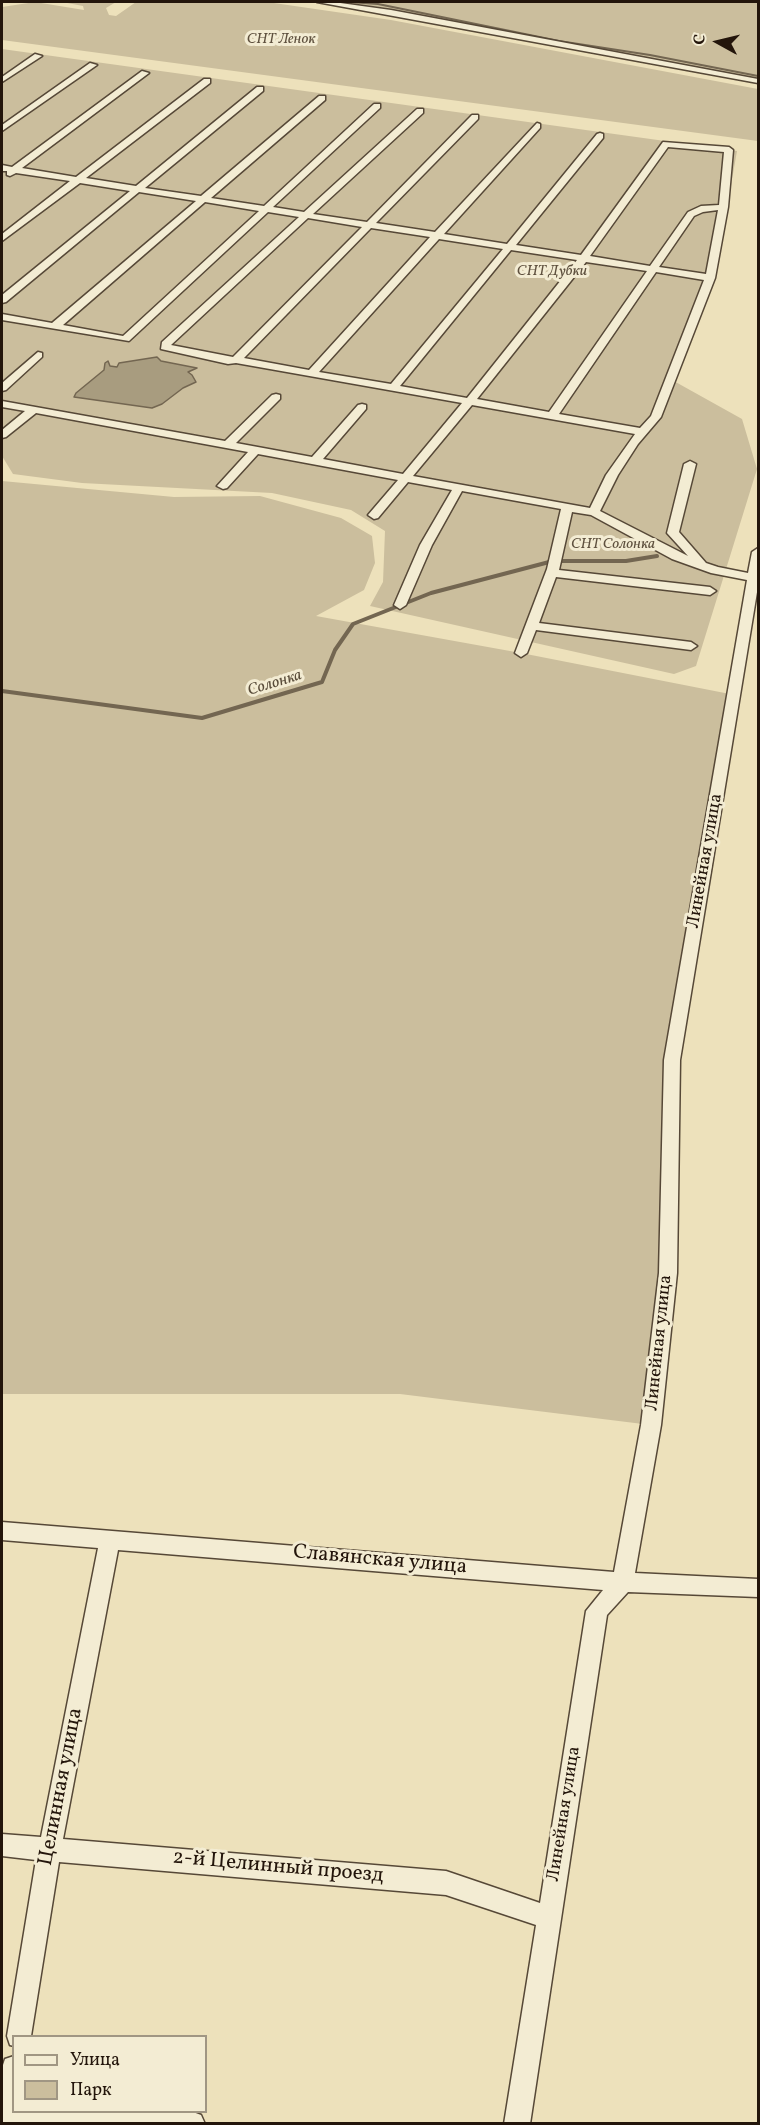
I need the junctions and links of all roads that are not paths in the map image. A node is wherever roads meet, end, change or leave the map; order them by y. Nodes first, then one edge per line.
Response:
1 (321, 2) edge
2 (38, 56) dead end
3 (93, 65) dead end
4 (145, 73) dead end
5 (2, 80) edge
6 (207, 81) dead end
7 (759, 81) edge
8 (260, 89) dead end
9 (322, 98) dead end
10 (377, 106) dead end
11 (420, 111) dead end
12 (475, 117) dead end
13 (537, 126) dead end
14 (2, 129) edge
15 (600, 135) dead end
16 (2, 168) edge
17 (14, 170) junction
18 (2, 179) edge
19 (78, 180) junction
20 (138, 189) junction
21 (204, 199) junction
22 (723, 207) junction
23 (267, 210) junction
24 (307, 216) junction
25 (369, 225) junction
26 (438, 236) junction
27 (2, 238) edge
28 (509, 247) junction
29 (583, 259) junction
30 (653, 269) junction
31 (710, 278) junction
32 (2, 300) edge
33 (2, 317) edge
34 (55, 326) junction
35 (38, 355) dead end
36 (236, 360) junction
37 (312, 373) junction
38 (394, 387) junction
39 (2, 388) edge
40 (276, 397) dead end
41 (469, 402) junction
42 (2, 404) edge
43 (362, 407) dead end
44 (33, 410) junction
45 (552, 416) junction
46 (642, 432) junction
47 (2, 435) edge
48 (228, 445) junction
49 (255, 451) junction
50 (314, 462) junction
51 (690, 464) dead end
52 (406, 479) junction
53 (223, 486) dead end
54 (458, 489) junction
55 (567, 508) junction
56 (594, 512) junction
57 (374, 515) dead end
58 (759, 552) edge
59 (705, 567) junction
60 (551, 573) junction
61 (755, 578) junction
62 (710, 591) dead end
63 (400, 605) dead end
64 (531, 626) junction
65 (691, 646) dead end
66 (521, 653) dead end
67 (2, 1531) edge
68 (110, 1539) junction
69 (623, 1582) junction
70 (759, 1588) edge
71 (2, 1845) edge
72 (50, 1848) junction
73 (549, 1918) junction
74 (19, 2035) edge
75 (12, 2077) edge
76 (4, 2115) edge
77 (192, 2124) edge
78 (516, 2124) edge

1 - 7 street
2 - 5 street
3 - 14 street
4 - 17 street
6 - 19 street
8 - 20 street
9 - 21 street
10 - 23 street
11 - 24 street
12 - 25 street
13 - 26 street
15 - 28 street
16 - 17 street
17 - 18 street
17 - 19 street
19 - 20 street
19 - 27 street
20 - 21 street
20 - 32 street
21 - 23 street
21 - 34 street
22 - 29 street
22 - 30 street
22 - 31 street
23 - 24 street
23 - 34 street
24 - 25 street
24 - 36 street
25 - 26 street
25 - 36 street
26 - 28 street
26 - 37 street
28 - 29 street
28 - 38 street
29 - 30 street
29 - 41 street
30 - 31 street
30 - 45 street
31 - 46 street
33 - 34 street
35 - 39 street
36 - 37 street
37 - 38 street
38 - 41 street
40 - 48 street
41 - 45 street
41 - 52 street
42 - 44 street
43 - 50 street
44 - 47 street
44 - 48 street
45 - 46 street
46 - 56 street
48 - 49 street
49 - 50 street
49 - 53 street
50 - 52 street
51 - 59 street
52 - 54 street
52 - 57 street
54 - 55 street
54 - 63 street
55 - 56 street
55 - 60 street
56 - 59 street
58 - 61 street, Линейная улица
59 - 61 street
60 - 62 street
60 - 64 street
61 - 69 street, Линейная улица
64 - 65 street
64 - 66 street
67 - 68 street, Славянская улица
68 - 69 street, Славянская улица
68 - 72 street, Целинная улица
69 - 70 street, Славянская улица
69 - 73 street, Линейная улица
71 - 72 street, 2-й Целинный проезд
72 - 73 street, 2-й Целинный проезд
72 - 74 street, Целинная улица
73 - 78 street, Линейная улица
75 - 76 street
76 - 77 street

